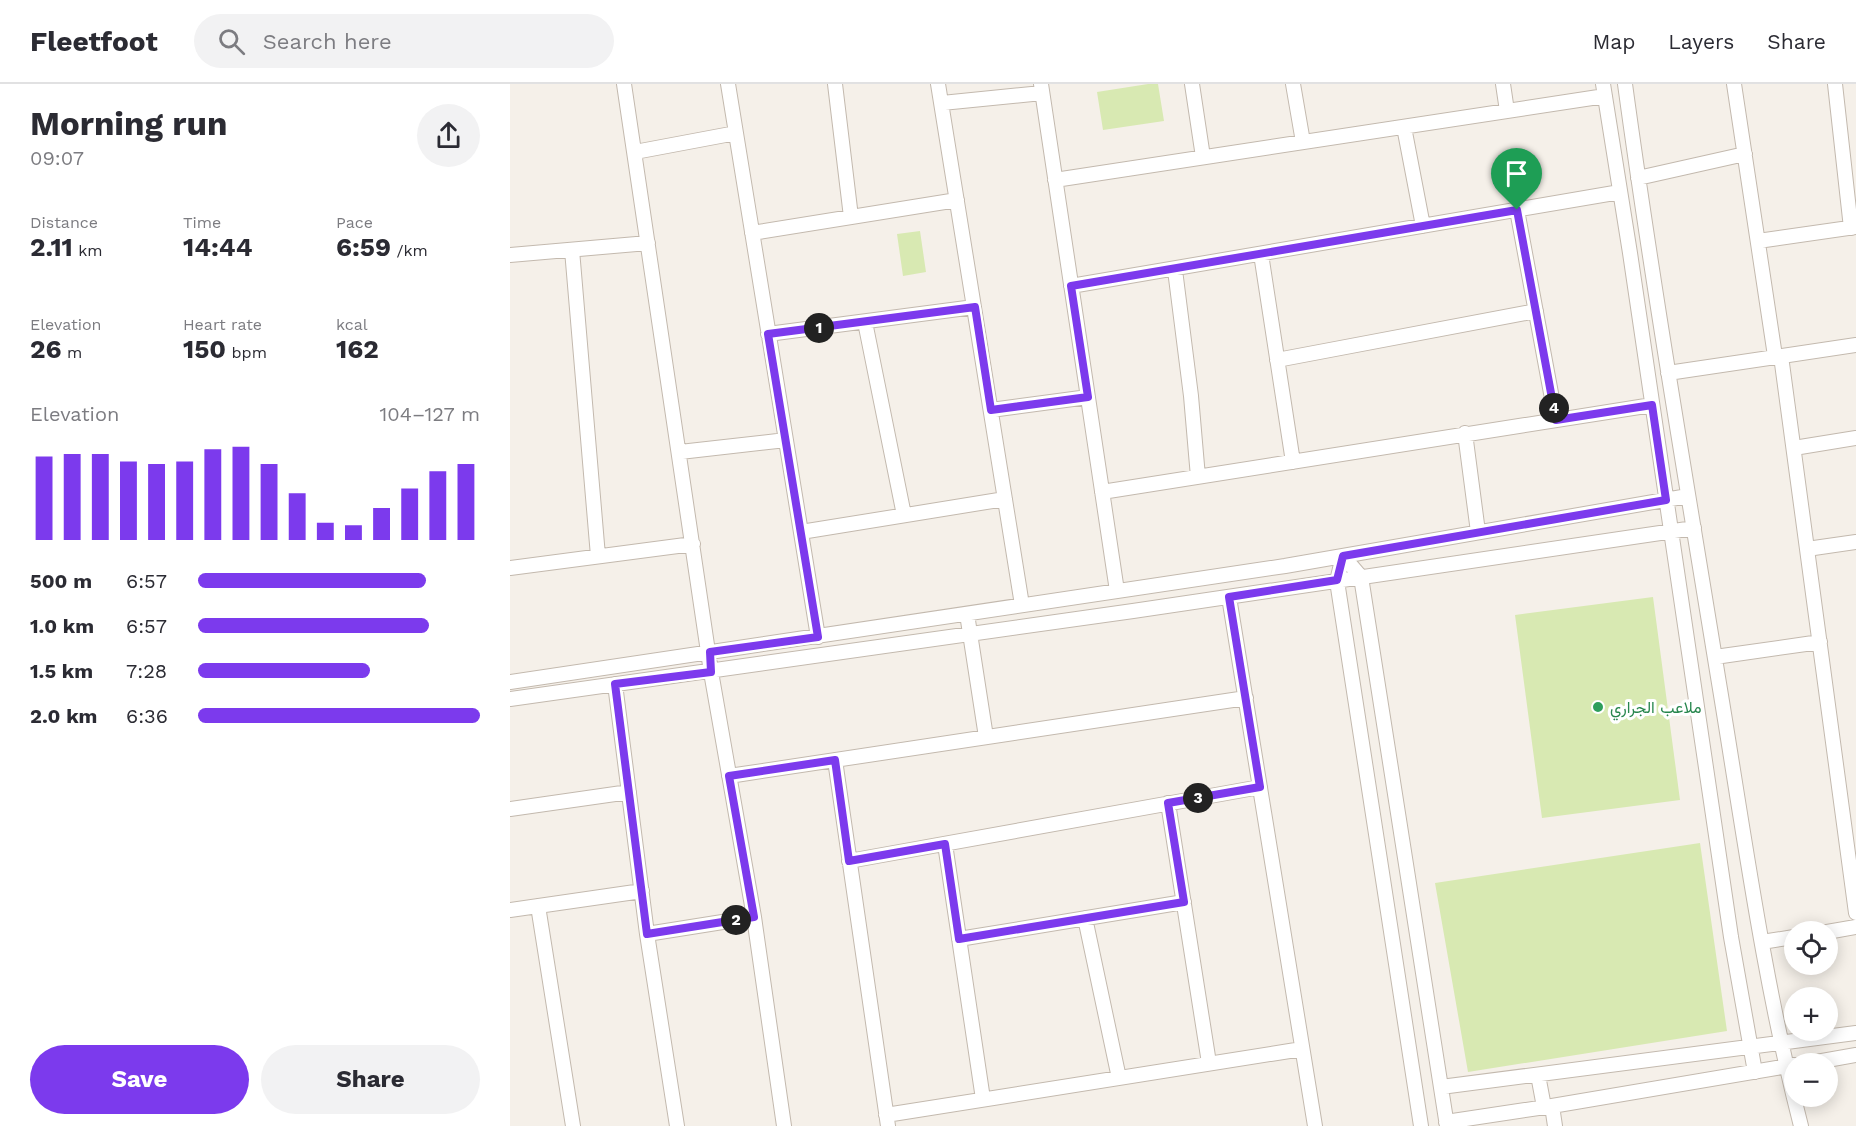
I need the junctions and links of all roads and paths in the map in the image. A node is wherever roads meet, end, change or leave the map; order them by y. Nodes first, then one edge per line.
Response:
1 (624, 84) edge
2 (728, 84) edge
3 (835, 84) edge
4 (939, 84) edge
5 (1191, 84) edge
6 (1293, 84) edge
7 (1503, 84) edge
8 (1625, 84) edge
9 (1734, 84) edge
10 (1835, 84) edge
11 (1042, 88) edge
12 (1604, 90) edge
13 (942, 103) junction
14 (1508, 111) junction
15 (1404, 127) junction
16 (735, 133) junction
17 (1303, 142) junction
18 (635, 152) junction
19 (1745, 154) junction
20 (1203, 158) junction
21 (1638, 178) junction
22 (1055, 180) junction
23 (1620, 192) junction
24 (957, 200) junction
25 (1517, 210) junction
26 (851, 217) junction
27 (1423, 226) junction
28 (1854, 227) edge
29 (752, 233) junction
30 (1758, 241) junction
31 (648, 243) junction
32 (572, 250) junction
33 (1261, 254) junction
34 (510, 255) edge
35 (1175, 270) junction
36 (1071, 286) junction
37 (975, 307) junction
38 (1536, 312) junction
39 (865, 322) junction
40 (768, 334) junction
41 (1856, 345) edge
42 (1778, 356) junction
43 (1277, 360) junction
44 (1668, 373) junction
45 (1088, 397) junction
46 (1652, 405) junction
47 (991, 410) junction
48 (1556, 420) junction
49 (1465, 434) junction
50 (1856, 438) edge
51 (786, 440) junction
52 (1794, 448) junction
53 (680, 452) junction
54 (1293, 462) junction
55 (1198, 477) junction
56 (1102, 492) junction
57 (1688, 496) junction
58 (1005, 499) junction
59 (1666, 500) junction
60 (904, 515) junction
61 (1694, 528) junction
62 (1671, 531) junction
63 (801, 532) junction
64 (1478, 532) junction
65 (1856, 542) edge
66 (693, 544) junction
67 (1807, 549) junction
68 (598, 556) junction
69 (1343, 556) junction
70 (510, 568) edge
71 (1361, 577) junction
72 (1337, 580) junction
73 (1117, 591) junction
74 (1229, 597) junction
75 (1022, 605) junction
76 (967, 614) junction
77 (970, 634) junction
78 (818, 637) junction
79 (1820, 642) junction
80 (710, 652) junction
81 (1715, 657) junction
82 (711, 672) junction
83 (510, 682) edge
84 (615, 684) junction
85 (1246, 698) junction
86 (510, 699) edge
87 (986, 737) junction
88 (835, 760) junction
89 (729, 776) junction
90 (1260, 787) junction
91 (629, 792) junction
92 (1168, 803) junction
93 (510, 809) edge
94 (1851, 839) edge
95 (945, 844) junction
96 (849, 861) junction
97 (642, 891) junction
98 (1184, 902) junction
99 (538, 906) junction
100 (510, 910) edge
101 (1856, 913) edge
102 (754, 917) junction
103 (1085, 918) junction
104 (1856, 927) edge
105 (1838, 930) edge
106 (647, 934) junction
107 (959, 939) junction
108 (1784, 939) edge
109 (1761, 942) junction
110 (1856, 1032) edge
111 (1781, 1041) junction
112 (1750, 1045) junction
113 (1302, 1049) junction
114 (1785, 1053) edge
115 (1856, 1055) edge
116 (1838, 1058) edge
117 (1209, 1063) junction
118 (1784, 1067) edge
119 (1755, 1072) junction
120 (1538, 1075) junction
121 (1119, 1078) junction
122 (1441, 1087) junction
123 (983, 1099) junction
124 (1548, 1107) junction
125 (1798, 1107) edge
126 (887, 1120) edge
127 (1447, 1124) edge
128 (573, 1126) edge
129 (677, 1126) edge
130 (784, 1126) edge
131 (1315, 1126) edge
132 (1422, 1126) edge
133 (1555, 1126) edge
134 (1802, 1126) edge

1 - 18 street
2 - 16 street
3 - 26 street
4 - 13 street
5 - 20 street
6 - 17 street
7 - 14 street
8 - 21 street
9 - 19 street
10 - 28 street
11 - 13 street
11 - 22 street
12 - 14 street
12 - 23 street
13 - 24 street
14 - 15 street
15 - 17 street
15 - 27 street
16 - 18 street
16 - 29 street
17 - 20 street
18 - 31 street
19 - 21 street
19 - 30 street
20 - 22 street
21 - 44 street
22 - 36 street
23 - 25 street
23 - 46 street
24 - 26 street
24 - 37 street
25 - 27 street
25 - 38 street
26 - 29 street
27 - 33 street
28 - 30 street
29 - 40 street
30 - 42 street
31 - 32 street
31 - 53 street
32 - 34 street
32 - 68 street
33 - 35 street
33 - 43 street
35 - 36 street
35 - 55 street
36 - 45 street
37 - 39 street
37 - 47 street
38 - 43 street
38 - 48 street
39 - 40 street
39 - 60 street
40 - 51 street
41 - 42 street
42 - 44 street
42 - 52 street
43 - 54 street
44 - 57 street
45 - 47 street
45 - 56 street
46 - 48 street
46 - 59 street
47 - 58 street
48 - 49 street
49 - 54 street
49 - 64 street
50 - 52 street
51 - 53 street
51 - 63 street
52 - 67 street
53 - 66 street
54 - 55 street
55 - 56 street
56 - 73 street
57 - 59 street
57 - 61 street
58 - 60 street
58 - 75 street
59 - 62 street
59 - 64 street
60 - 63 street
61 - 62 street
61 - 81 street
62 - 71 street
62 - 112 street
63 - 78 street
64 - 69 street
65 - 67 street
66 - 68 street
66 - 80 street
67 - 79 street
68 - 70 street
69 - 71 street
69 - 72 street
69 - 73 street
71 - 72 street
71 - 122 street
72 - 74 street
72 - 132 street
73 - 75 street
74 - 77 street
74 - 85 street
75 - 76 street
76 - 77 street
76 - 78 street
77 - 82 street
77 - 87 street
78 - 80 street
79 - 81 street
79 - 94 street
80 - 82 street
80 - 83 street
81 - 109 street
82 - 84 street
82 - 89 street
84 - 86 street
84 - 91 street
85 - 87 street
85 - 90 street
87 - 88 street
88 - 89 street
88 - 96 street
89 - 102 street
90 - 92 street
90 - 113 street
91 - 93 street
91 - 97 street
92 - 95 street
92 - 98 street
94 - 101 street
95 - 96 street
95 - 107 street
96 - 126 street
97 - 99 street
97 - 106 street
98 - 103 street
98 - 117 street
99 - 100 street
99 - 128 street
102 - 106 street
102 - 130 street
103 - 107 street
103 - 121 street
104 - 105 street
106 - 129 street
107 - 123 street
108 - 109 street
109 - 111 street
110 - 111 street
111 - 112 street
111 - 114 street
112 - 119 street
112 - 120 street
113 - 117 street
113 - 131 street
115 - 116 street
117 - 121 street
118 - 119 street
119 - 124 street
120 - 122 street
120 - 124 street
121 - 123 street
122 - 127 street
123 - 126 street
124 - 127 street
124 - 133 street
125 - 134 street

